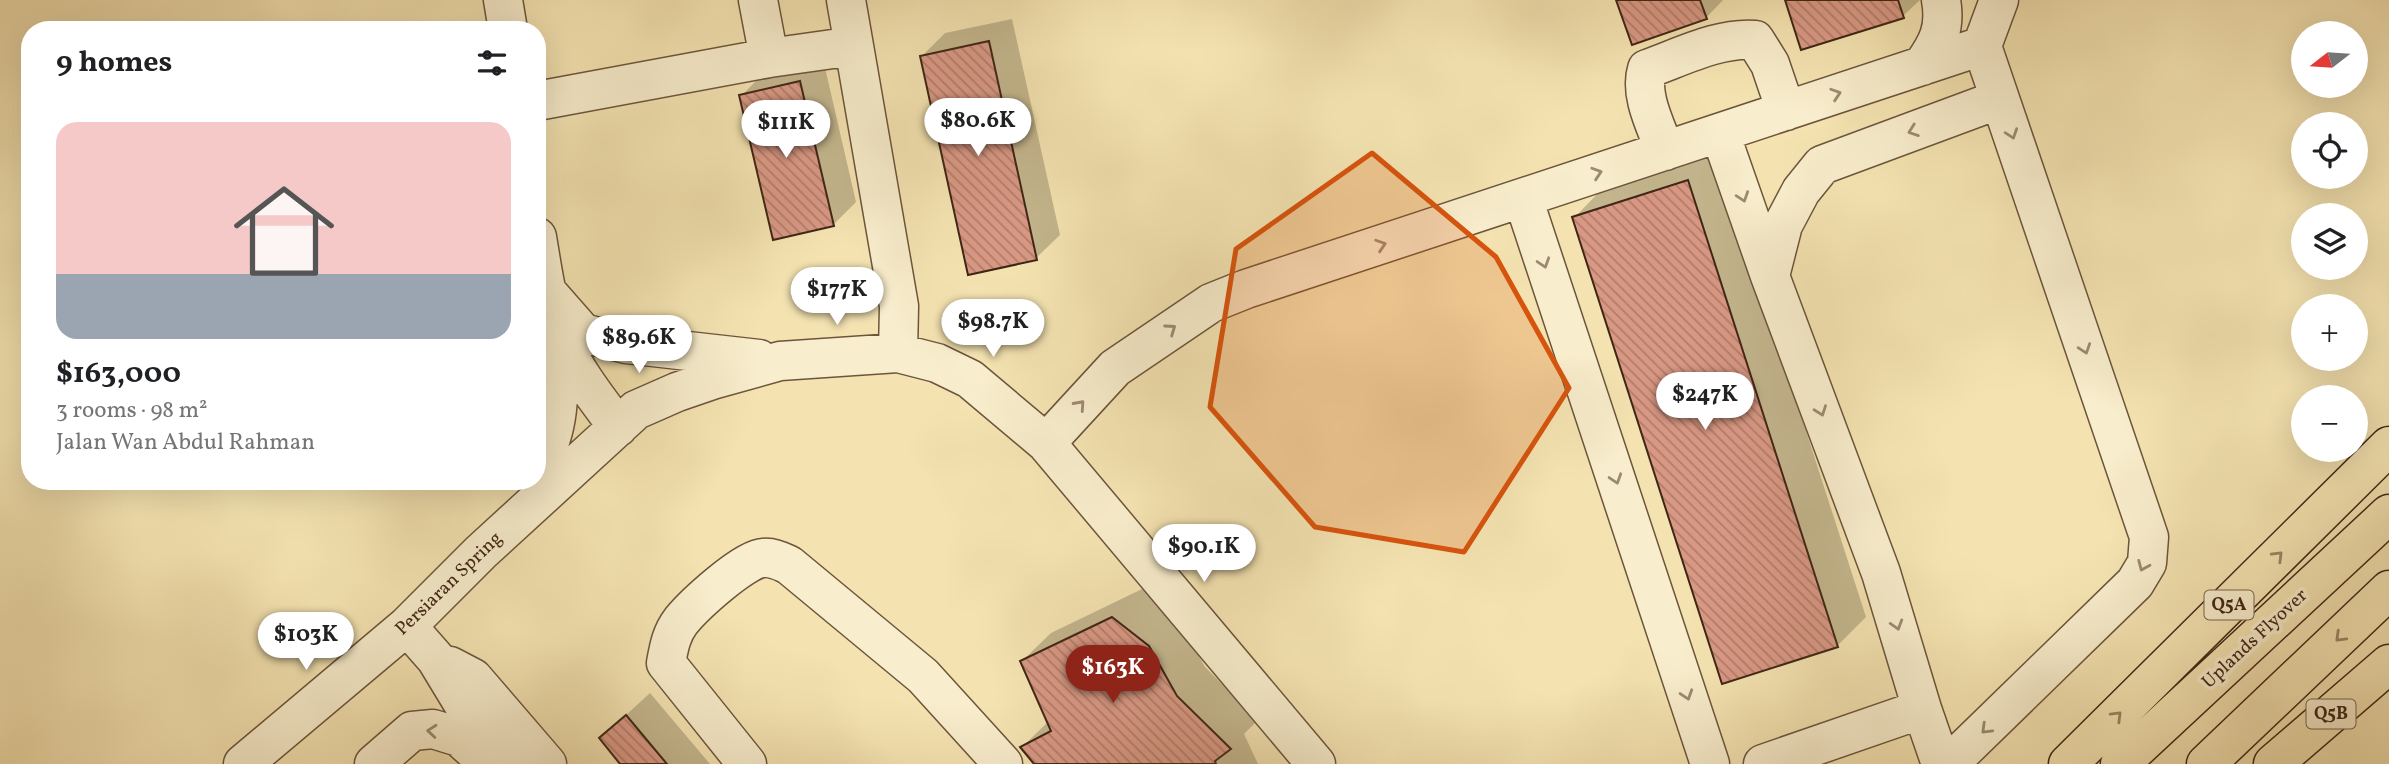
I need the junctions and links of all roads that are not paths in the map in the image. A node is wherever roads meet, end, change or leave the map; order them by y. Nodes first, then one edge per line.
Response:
1 (503, 0) edge
2 (758, 0) edge
3 (846, 0) edge
4 (1941, 0) edge
5 (1999, 0) edge
6 (506, 21) edge
7 (854, 46) junction
8 (1982, 46) junction
9 (769, 58) junction
10 (1922, 66) junction
11 (546, 99) edge
12 (2000, 99) junction
13 (1786, 111) junction
14 (1720, 133) junction
15 (1665, 151) junction
16 (1523, 198) junction
17 (1770, 276) junction
18 (546, 286) edge
19 (547, 292) junction
20 (560, 338) junction
21 (898, 353) junction
22 (780, 361) junction
23 (618, 427) junction
24 (1046, 443) junction
25 (2389, 446) edge
26 (546, 450) edge
27 (521, 490) edge
28 (2389, 514) edge
29 (481, 552) junction
30 (2389, 590) edge
31 (407, 625) junction
32 (436, 659) junction
33 (2389, 664) edge
34 (1922, 709) junction
35 (243, 764) edge
36 (374, 764) edge
37 (489, 764) edge
38 (512, 764) edge
39 (547, 764) edge
40 (747, 764) edge
41 (1003, 764) edge
42 (1316, 764) edge
43 (1710, 764) edge
44 (1763, 764) edge
45 (1941, 764) edge
46 (1949, 764) edge
47 (2068, 764) edge
48 (2120, 764) edge
49 (2206, 764) edge
50 (2273, 764) edge

1 - 6 street
2 - 9 street
3 - 7 street
4 - 10 street
5 - 8 street
7 - 9 street
7 - 21 street
8 - 10 street
8 - 12 street
9 - 11 street
13 -> 10 street
12 -> 17 street
12 -> 46 street
13 - 14 street
13 - 15 street
14 - 15 street
14 -> 17 street
16 -> 15 street
24 -> 16 street
16 -> 43 street
17 -> 34 street
18 - 19 street
19 - 20 street
19 - 22 street
20 - 23 street
20 - 26 street
21 - 22 street
21 - 24 street
22 - 23 street, Persiaran Spring
23 - 29 street, Persiaran Spring
24 - 42 street
47 -> 25 main road, Q5A
27 - 29 street
28 - 48 main road, Uplands Flyover
29 - 31 street, Persiaran Spring
30 -> 49 main road
31 - 32 street
31 - 35 street, Persiaran Spring
32 - 38 street
32 - 39 street
33 - 50 main road, Q5B
34 - 44 street
34 - 45 street
37 -> 36 street
40 - 41 street

